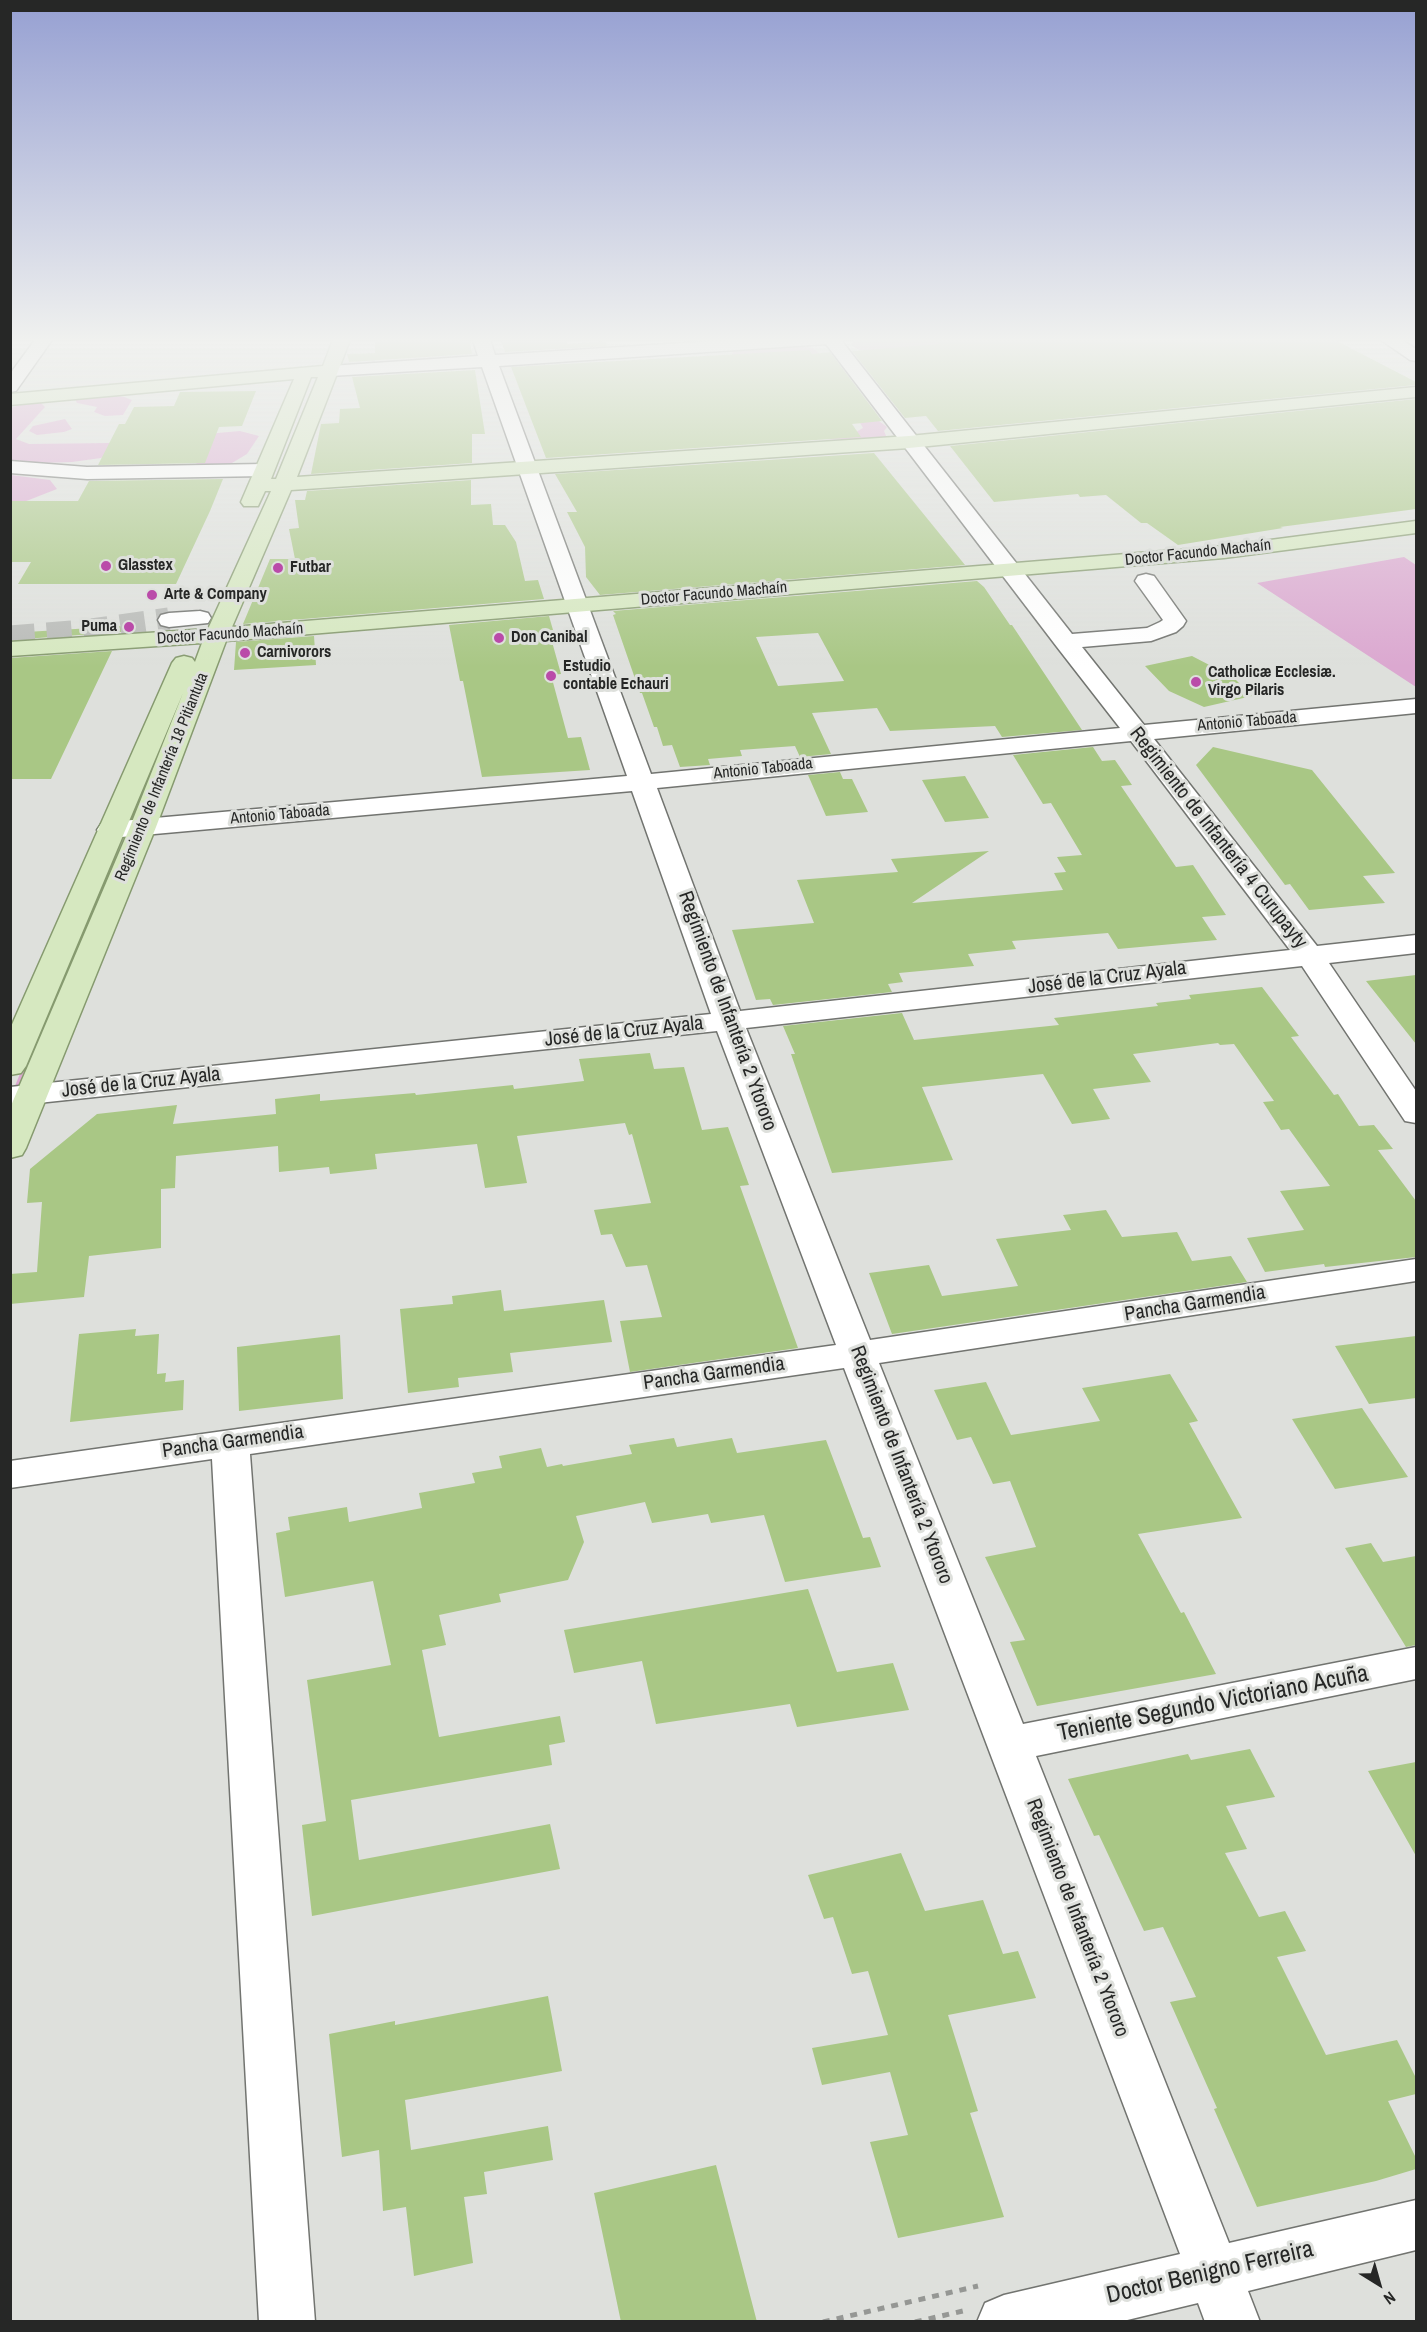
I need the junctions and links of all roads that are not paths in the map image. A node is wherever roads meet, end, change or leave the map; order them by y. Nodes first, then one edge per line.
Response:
1 (273, 449) edge
2 (298, 449) edge
3 (521, 449) edge
4 (809, 449) edge
5 (914, 449) edge
6 (10, 467) edge
7 (528, 468) junction
8 (261, 478) junction
9 (284, 484) junction
10 (1416, 527) edge
11 (1009, 570) junction
12 (1146, 581) dead end
13 (578, 605) junction
14 (169, 620) tunnel mouth
15 (204, 630) junction
16 (1065, 642) junction
17 (10, 649) edge
18 (1416, 706) edge
19 (1136, 732) junction
20 (643, 782) junction
21 (143, 827) junction
22 (110, 830) junction
23 (1416, 944) edge
24 (1309, 955) junction
25 (729, 1020) junction
26 (10, 1066) edge
27 (21, 1096) edge
28 (1416, 1114) edge
29 (10, 1148) edge
30 (1416, 1270) edge
31 (858, 1354) junction
32 (230, 1442) junction
33 (10, 1474) edge
34 (1416, 1663) edge
35 (1010, 1744) junction
36 (1416, 2225) edge
37 (1214, 2271) junction
38 (287, 2322) edge
39 (1004, 2322) edge
40 (1233, 2322) edge

1 - 8 main road, Regimiento de Infantería 18 Pitiantuta
2 - 9 main road, Regimiento de Infantería 18 Pitiantuta
3 - 7 street, Regimiento de Infantería 2 Ytororo
4 - 7 main road
5 - 11 street, Regimiento de Infantería 4 Curupayty
6 - 8 street
7 - 9 main road
7 - 13 street, Regimiento de Infantería 2 Ytororo
8 - 9 main road
8 - 15 main road, Regimiento de Infantería 18 Pitiantuta
9 - 15 main road, Regimiento de Infantería 18 Pitiantuta
10 - 11 main road, Doctor Facundo Machaín
11 - 13 main road, Doctor Facundo Machaín
11 - 16 street, Regimiento de Infantería 4 Curupayty
12 - 16 street
13 - 15 main road, Doctor Facundo Machaín
13 - 20 street, Regimiento de Infantería 2 Ytororo
14 - 15 street
15 - 17 main road, Doctor Facundo Machaín
15 - 21 main road, Regimiento de Infantería 18 Pitiantuta
15 - 22 main road, Regimiento de Infantería 18 Pitiantuta
16 - 19 street, Regimiento de Infantería 4 Curupayty
18 - 19 street, Antonio Taboada
19 - 20 street, Antonio Taboada
19 - 24 street, Regimiento de Infantería 4 Curupayty
20 - 21 street, Antonio Taboada
20 - 25 street, Regimiento de Infantería 2 Ytororo
21 - 22 street, Antonio Taboada
21 - 27 main road, Regimiento de Infantería 18 Pitiantuta
22 - 26 main road, Regimiento de Infantería 18 Pitiantuta
23 - 24 street, José de la Cruz Ayala
24 - 25 street, José de la Cruz Ayala
24 - 28 street, Regimiento de Infantería 4 Curupayty
25 - 27 street, José de la Cruz Ayala
25 - 31 street, Regimiento de Infantería 2 Ytororo
27 - 29 main road, Regimiento de Infantería 18 Pitiantuta
30 - 31 street, Pancha Garmendia
31 - 32 street, Pancha Garmendia
31 - 35 street, Regimiento de Infantería 2 Ytororo
32 - 33 street, Pancha Garmendia
32 - 38 street
34 - 35 street, Teniente Segundo Victoriano Acuña
35 - 37 street, Regimiento de Infantería 2 Ytororo
36 - 37 street, Doctor Benigno Ferreira
37 - 39 street, Doctor Benigno Ferreira
37 - 40 street, Regimiento de Infantería 2 Ytororo

